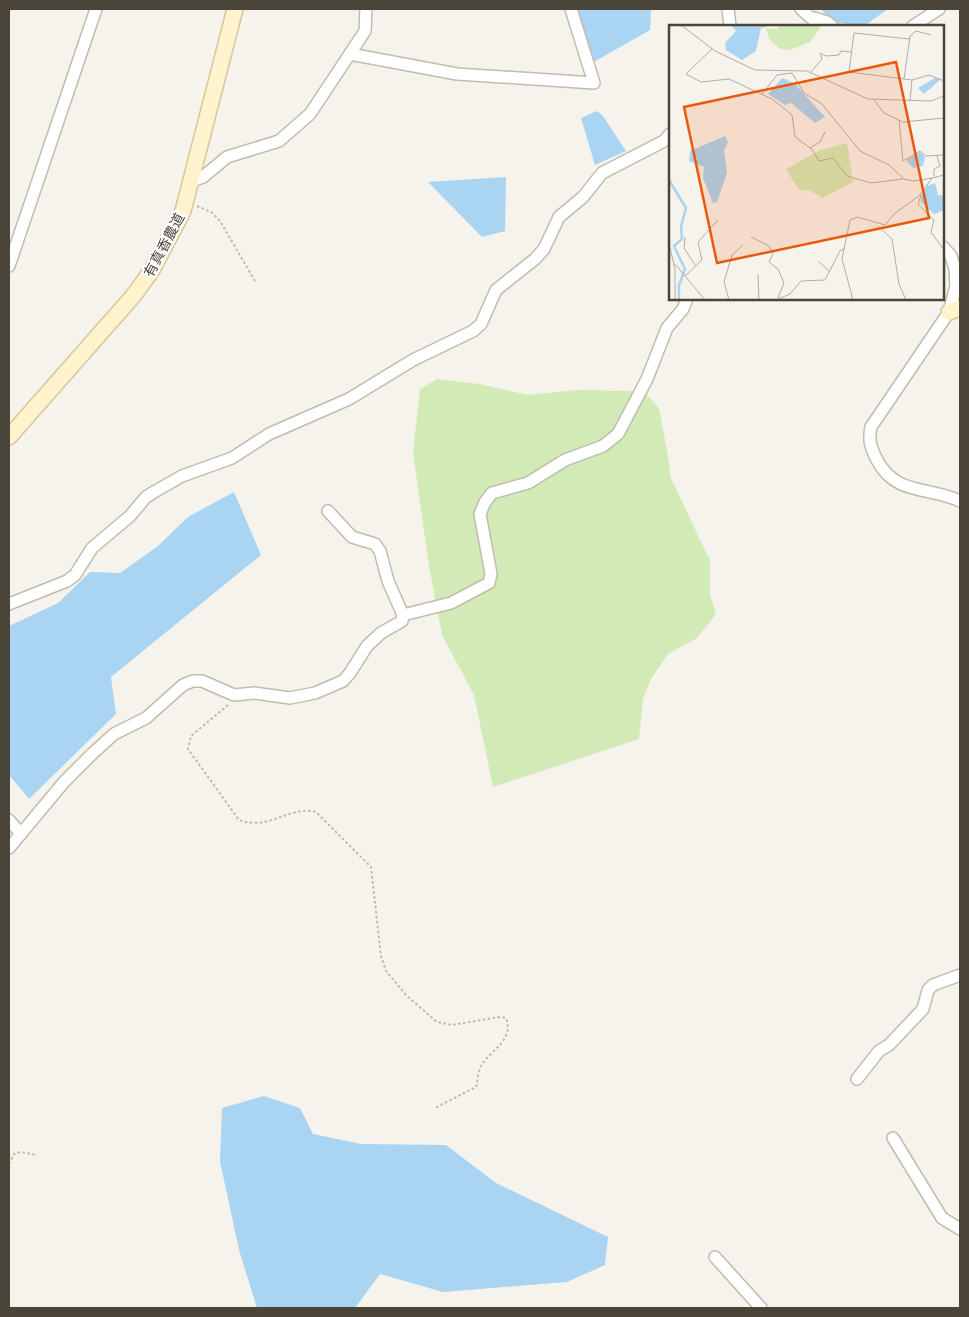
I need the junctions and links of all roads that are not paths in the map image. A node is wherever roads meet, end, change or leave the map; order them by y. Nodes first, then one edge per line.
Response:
1 (96, 9) edge
2 (235, 9) edge
3 (366, 9) edge
4 (571, 9) edge
5 (728, 9) edge
6 (801, 9) edge
7 (939, 9) edge
8 (811, 17) junction
9 (730, 25) edge
10 (819, 25) edge
11 (831, 25) edge
12 (915, 25) edge
13 (350, 54) junction
14 (669, 135) edge
15 (192, 181) junction
16 (944, 248) edge
17 (9, 266) edge
18 (686, 300) edge
19 (955, 310) edge
20 (9, 437) edge
21 (960, 501) edge
22 (328, 510) dead end
23 (9, 604) edge
24 (403, 615) junction
25 (9, 820) edge
26 (21, 834) junction
27 (9, 848) edge
28 (960, 975) edge
29 (857, 1079) dead end
30 (893, 1138) dead end
31 (960, 1229) edge
32 (714, 1257) dead end
33 (761, 1308) edge

1 - 17 street
2 - 15 street, 有真香農道
3 - 13 street
4 - 13 street
5 - 9 street
6 - 8 street
7 - 12 street
8 - 10 street
8 - 11 street
13 - 15 street
14 - 23 street
15 - 20 street, 有真香農道
16 - 19 street
18 - 24 street
19 - 21 street
22 - 24 street
24 - 26 street
25 - 26 street
26 - 27 street
28 - 29 street
30 - 31 street
32 - 33 street

